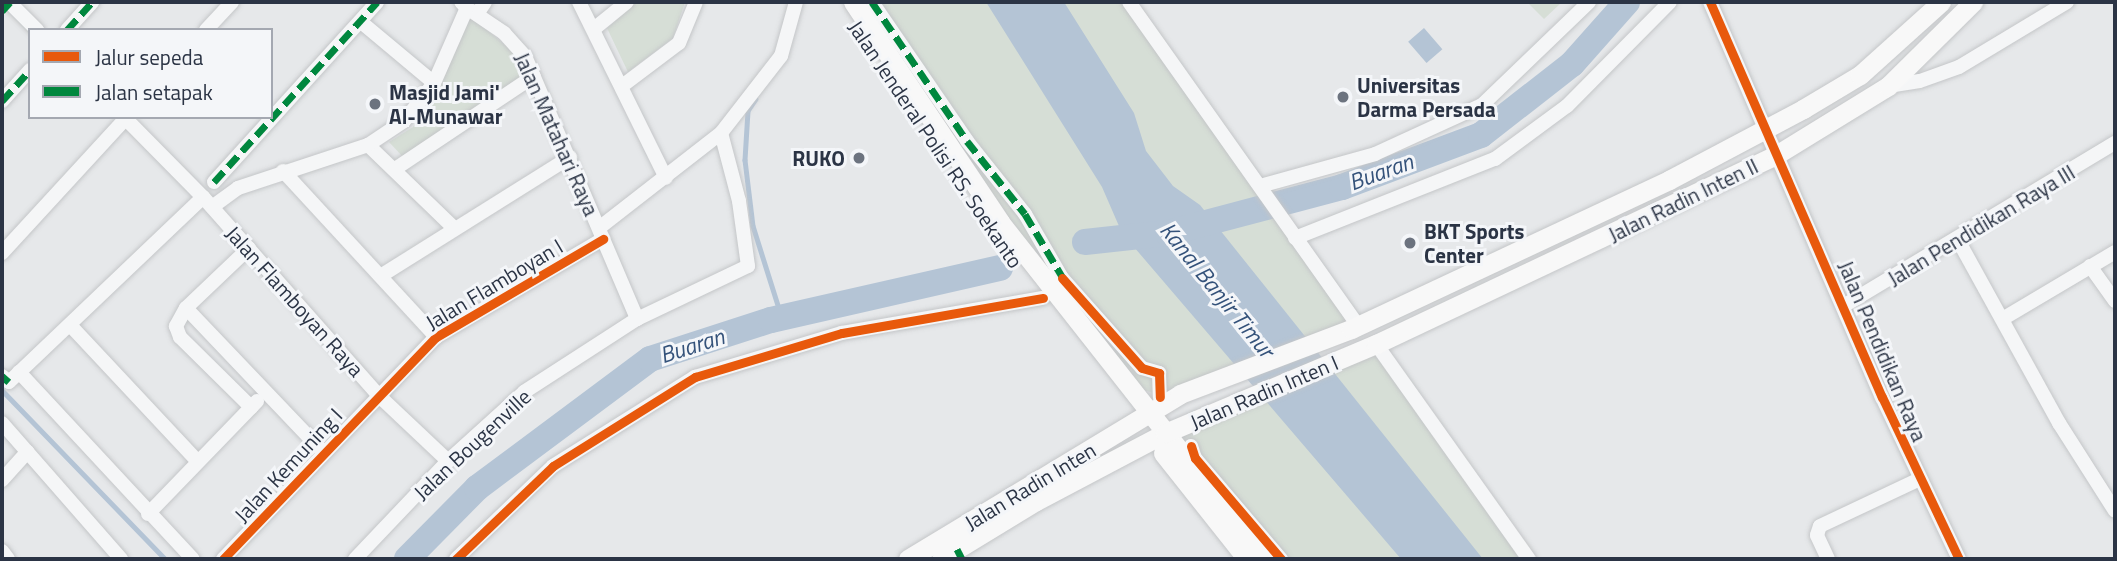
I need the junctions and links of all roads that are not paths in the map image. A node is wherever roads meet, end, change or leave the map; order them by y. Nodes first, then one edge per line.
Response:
1 (10, 2) edge
2 (92, 2) edge
3 (232, 2) edge
4 (377, 2) edge
5 (579, 2) edge
6 (627, 2) edge
7 (696, 2) edge
8 (872, 2) edge
9 (1129, 2) edge
10 (1589, 2) edge
11 (1670, 2) edge
12 (1710, 2) edge
13 (1941, 2) edge
14 (1973, 2) edge
15 (2067, 2) edge
16 (795, 3) edge
17 (846, 5) edge
18 (472, 6) edge
19 (2, 11) edge
20 (361, 22) junction
21 (35, 28) edge
22 (69, 28) edge
23 (208, 28) edge
24 (595, 28) junction
25 (28, 72) edge
26 (534, 76) junction
27 (434, 83) junction
28 (622, 86) junction
29 (1888, 86) junction
30 (2, 100) edge
31 (273, 118) edge
32 (125, 119) edge
33 (127, 119) edge
34 (272, 119) edge
35 (1764, 129) junction
36 (720, 133) junction
37 (2115, 143) edge
38 (368, 145) junction
39 (1776, 155) junction
40 (570, 157) junction
41 (395, 169) junction
42 (283, 170) junction
43 (666, 178) junction
44 (214, 182) dead end
45 (1264, 192) junction
46 (208, 202) junction
47 (991, 221) junction
48 (454, 228) junction
49 (1290, 232) junction
50 (601, 234) junction
51 (1958, 240) junction
52 (249, 248) junction
53 (2115, 252) edge
54 (2, 253) edge
55 (2090, 266) junction
56 (382, 275) junction
57 (1046, 286) junction
58 (2115, 301) edge
59 (1845, 305) junction
60 (186, 308) junction
61 (2004, 318) junction
62 (637, 319) junction
63 (70, 325) junction
64 (1355, 327) junction
65 (436, 337) junction
66 (1369, 347) junction
67 (19, 372) junction
68 (2, 376) edge
69 (265, 393) junction
70 (378, 395) junction
71 (1155, 406) junction
72 (251, 407) junction
73 (2, 423) edge
74 (1187, 424) junction
75 (1159, 436) junction
76 (27, 452) junction
77 (324, 453) junction
78 (1188, 454) junction
79 (448, 461) junction
80 (198, 462) junction
81 (1920, 479) junction
82 (2, 480) edge
83 (2115, 511) edge
84 (148, 514) junction
85 (2, 551) edge
86 (954, 556) edge
87 (8, 559) edge
88 (121, 559) edge
89 (193, 559) edge
90 (223, 559) edge
91 (355, 559) edge
92 (456, 559) edge
93 (908, 559) edge
94 (1247, 559) edge
95 (1265, 559) edge
96 (1281, 559) edge
97 (1529, 559) edge
98 (1828, 559) edge
99 (1959, 559) edge

1 - 19 street
1 - 21 street
2 - 22 street
3 - 23 street
4 - 20 street
5 - 24 street
6 - 24 street
7 - 28 street
8 - 57 street
9 - 45 street
10 - 45 street
11 - 49 street
12 - 35 street, Jalan Pendidikan Raya
13 - 35 main road, Jalan Radin Inten II
14 - 29 main road, Jalan Radin Inten II
15 - 29 street
16 - 36 street
17 - 47 main road, Jalan Jenderal Polisi RS. Soekanto
17 - 47 main road, Jalan Jenderal Polisi RS. Soekanto
18 - 26 street, Jalan Matahari Raya
18 - 27 street
20 - 27 street
20 - 31 street
24 - 28 street
25 - 30 street
26 - 40 street, Jalan Matahari Raya
26 - 41 street
27 - 38 street
28 - 43 street
29 - 39 main road, Jalan Radin Inten II
32 - 54 street
33 - 46 street, Jalan Flamboyan Raya
34 - 44 street
35 - 39 street, Jalan Pendidikan Raya
35 - 64 main road, Jalan Radin Inten II
36 - 43 street
36 - 62 street, Jalan Bougenville
37 - 51 street, Jalan Pendidikan Raya III
38 - 41 street
38 - 42 street
39 - 59 street, Jalan Pendidikan Raya
39 - 66 main road, Jalan Radin Inten II
40 - 48 street
40 - 50 street, Jalan Matahari Raya
41 - 48 street
42 - 46 street
42 - 56 street
43 - 50 street, Jalan Flamboyan I
45 - 49 street
46 - 52 street, Jalan Flamboyan Raya
46 - 63 street
47 - 57 main road, Jalan Jenderal Polisi RS. Soekanto
48 - 56 street
49 - 64 street
50 - 62 street, Jalan Matahari Raya
50 - 65 street, Jalan Flamboyan I
51 - 59 street, Jalan Pendidikan Raya III
51 - 61 street
52 - 60 street
52 - 70 street, Jalan Flamboyan Raya
53 - 55 street
55 - 58 street
55 - 61 street
56 - 65 street
57 - 71 main road, Jalan Jenderal Polisi RS. Soekanto
57 - 71 main road, Jalan Jenderal Polisi RS. Soekanto
57 - 71 street
57 - 92 street
59 - 81 street, Jalan Pendidikan Raya
60 - 69 street
60 - 72 street
61 - 83 street
62 - 79 street, Jalan Bougenville
63 - 67 street
63 - 80 street
64 - 71 main road, Jalan Radin Inten I
65 - 70 street, Jalan Flamboyan I
66 - 74 main road, Jalan Radin Inten I
66 - 97 street
67 - 68 street
67 - 84 street
69 - 72 street
69 - 77 street
70 - 77 street, Jalan Kemuning I
70 - 79 street, Jalan Flamboyan Raya
71 - 75 main road
71 - 93 main road, Jalan Radin Inten
72 - 80 street
73 - 76 street
74 - 75 main road, Jalan Radin Inten I
74 - 78 main road
75 - 78 main road
75 - 86 main road, Jalan Radin Inten
75 - 94 main road
76 - 82 street
76 - 88 street
77 - 90 street, Jalan Kemuning I
78 - 95 main road
78 - 96 street
79 - 91 street, Jalan Bougenville
80 - 84 street
81 - 98 street
81 - 99 street, Jalan Pendidikan Raya
84 - 89 street
85 - 87 street

